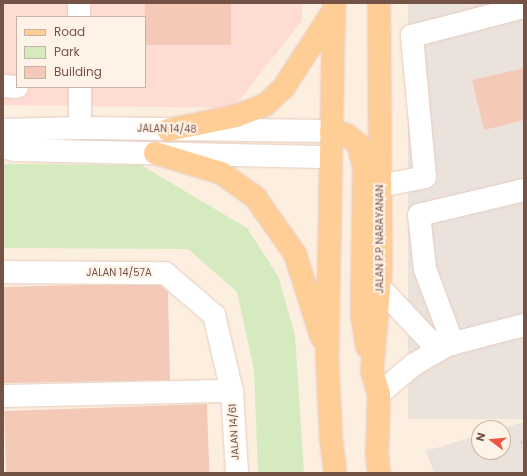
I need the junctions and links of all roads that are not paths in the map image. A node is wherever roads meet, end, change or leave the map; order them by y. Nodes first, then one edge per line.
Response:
1 (79, 3) edge
2 (379, 3) edge
3 (334, 7) edge
4 (524, 7) edge
5 (79, 16) edge
6 (379, 25) junction
7 (3, 86) edge
8 (16, 86) edge
9 (80, 88) edge
10 (80, 128) junction
11 (3, 130) edge
12 (168, 130) junction
13 (331, 131) junction
14 (358, 144) junction
15 (3, 147) edge
16 (155, 153) junction
17 (331, 157) junction
18 (380, 186) junction
19 (524, 190) edge
20 (3, 272) edge
21 (380, 288) junction
22 (524, 325) edge
23 (450, 345) junction
24 (327, 354) junction
25 (372, 371) junction
26 (232, 391) junction
27 (379, 394) junction
28 (3, 396) edge
29 (237, 473) edge
30 (335, 473) edge
31 (379, 473) edge

1 - 5 street
2 - 6 main road, JALAN P.P NARAYANAN
3 - 12 main road
3 - 13 main road
4 - 18 street
6 - 14 main road
6 - 18 main road, JALAN P.P NARAYANAN
7 - 8 street
9 - 10 street
10 - 11 street, JALAN 14/48
10 - 12 street, JALAN 14/48
12 - 13 street, JALAN 14/48
13 - 14 main road
13 - 17 main road
14 - 17 main road
14 - 25 main road
15 - 16 street
16 - 17 street
16 - 24 main road
17 - 24 main road
18 - 21 main road, JALAN P.P NARAYANAN
19 - 23 street
20 - 26 street, JALAN 14/57A
21 - 23 street
21 - 25 main road, JALAN P.P NARAYANAN
22 - 23 street
23 - 27 street
24 - 30 main road
25 - 27 main road, JALAN P.P NARAYANAN
26 - 28 street
26 - 29 street, JALAN 14/61
27 - 31 main road, JALAN P.P NARAYANAN

